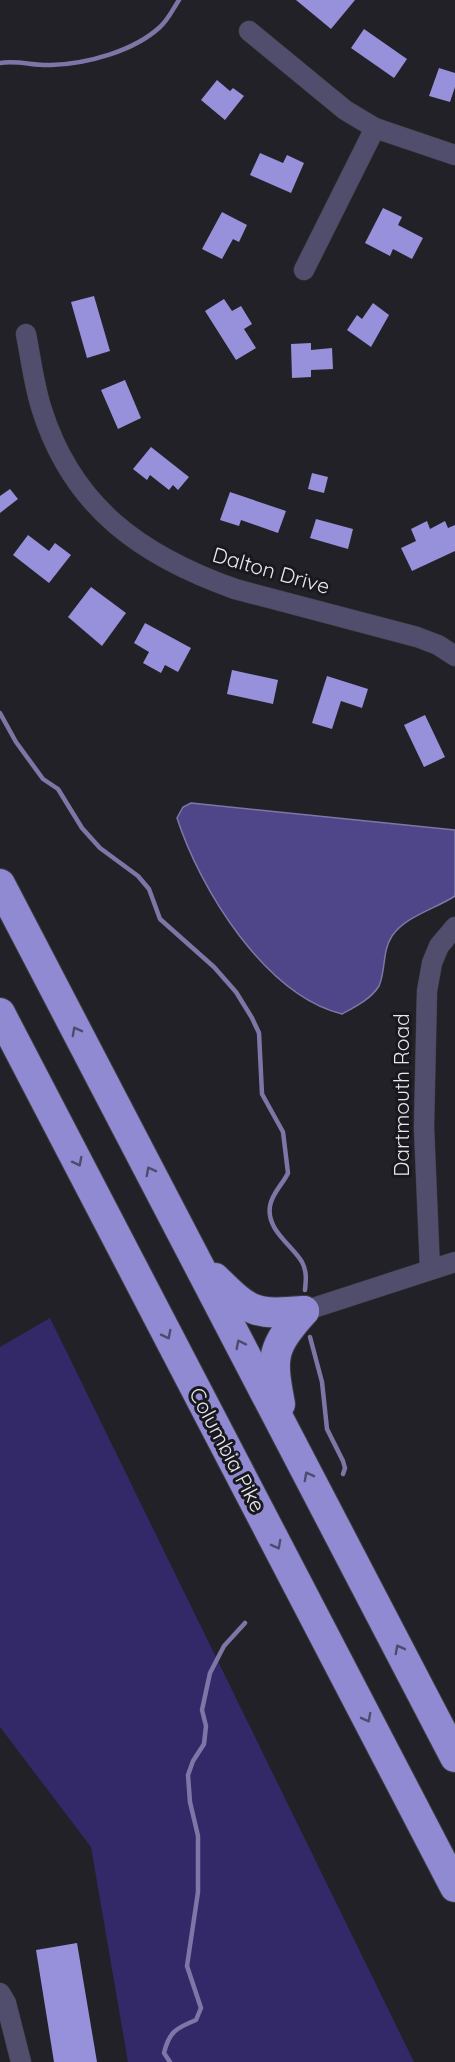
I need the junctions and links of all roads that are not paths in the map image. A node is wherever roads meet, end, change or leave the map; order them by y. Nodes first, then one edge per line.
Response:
1 (249, 31) dead end
2 (375, 128) junction
3 (455, 155) edge
4 (304, 270) dead end
5 (26, 334) dead end
6 (454, 654) edge
7 (0, 884) edge
8 (455, 927) edge
9 (0, 1013) edge
10 (196, 1258) junction
11 (455, 1262) edge
12 (430, 1270) junction
13 (304, 1311) junction
14 (286, 1434) junction
15 (455, 1757) edge
16 (455, 1887) edge
17 (0, 1993) edge
18 (21, 2062) edge

1 - 2 street
2 - 3 street
2 - 4 street
5 - 6 street, Dalton Drive
10 -> 7 highway
8 - 12 street, Dartmouth Road
9 -> 16 highway, Columbia Pike
10 - 13 highway
14 -> 10 highway
11 - 12 street
12 - 13 street
13 - 14 highway
15 -> 14 highway
17 - 18 street

